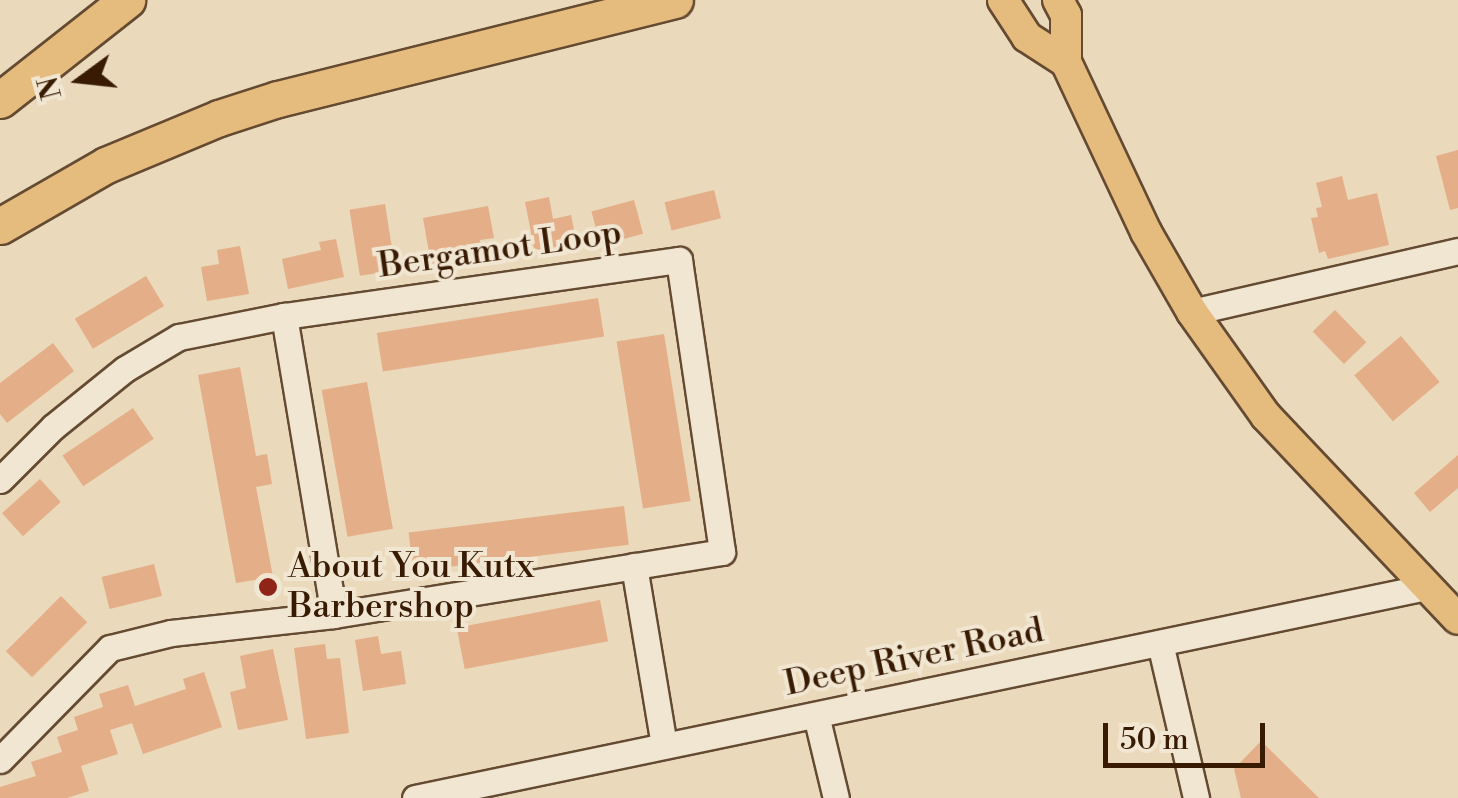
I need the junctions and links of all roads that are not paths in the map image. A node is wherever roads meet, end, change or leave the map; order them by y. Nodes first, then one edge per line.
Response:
1 (127, 0) edge
2 (675, 0) edge
3 (1003, 0) edge
4 (1058, 0) edge
5 (1066, 62) junction
6 (0, 100) edge
7 (0, 226) edge
8 (1458, 251) edge
9 (1192, 312) junction
10 (284, 316) junction
11 (0, 480) edge
12 (634, 566) junction
13 (1427, 587) junction
14 (334, 615) junction
15 (1458, 619) edge
16 (1160, 642) junction
17 (816, 715) junction
18 (664, 746) junction
19 (0, 760) edge
20 (415, 798) edge
21 (836, 798) edge
22 (1196, 798) edge

1 - 6 highway
2 - 7 highway
3 - 5 main road
4 - 5 main road
5 - 9 main road
8 - 9 street
9 - 13 main road
10 - 11 street, Bergamot Loop
10 - 12 street, Bergamot Loop
10 - 14 street
12 - 14 street, Bergamot Loop
12 - 18 street
13 - 15 main road
13 - 16 street, Deep River Road
14 - 19 street, Bergamot Loop
16 - 17 street, Deep River Road
16 - 22 street
17 - 18 street, Deep River Road
17 - 21 street
18 - 20 street, Deep River Road

